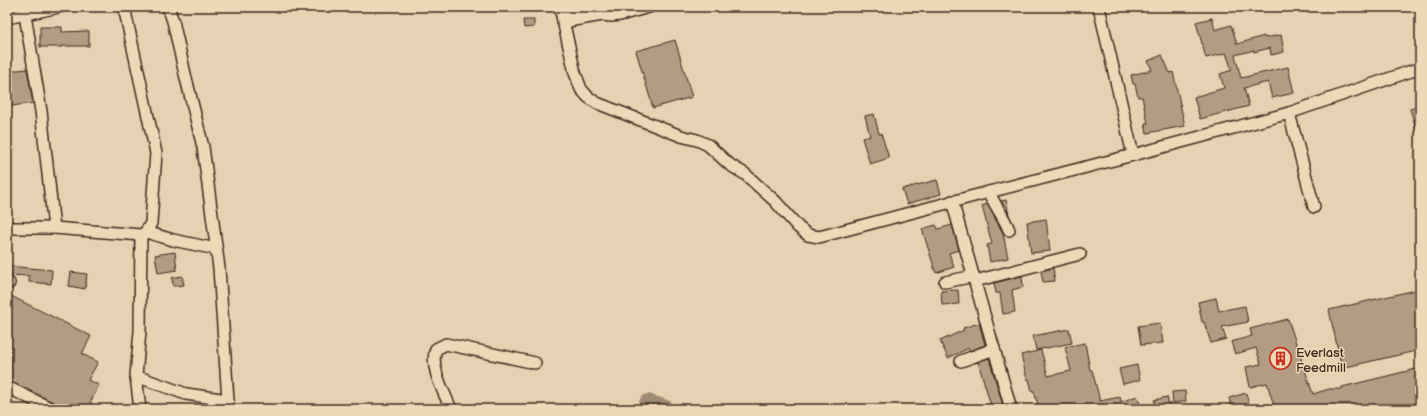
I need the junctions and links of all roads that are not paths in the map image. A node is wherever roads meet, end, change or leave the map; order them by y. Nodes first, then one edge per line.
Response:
1 (59, 7) edge
2 (124, 7) edge
3 (168, 7) edge
4 (594, 7) edge
5 (649, 7) edge
6 (1099, 7) edge
7 (25, 15) junction
8 (562, 15) edge
9 (7, 18) edge
10 (1420, 68) edge
11 (1289, 113) junction
12 (1133, 155) junction
13 (988, 192) junction
14 (952, 201) junction
15 (1314, 207) dead end
16 (7, 228) edge
17 (54, 228) junction
18 (1008, 230) dead end
19 (143, 234) junction
20 (216, 249) junction
21 (1080, 254) dead end
22 (974, 279) junction
23 (945, 282) dead end
24 (994, 349) junction
25 (962, 361) dead end
26 (535, 363) dead end
27 (136, 376) junction
28 (7, 387) edge
29 (52, 409) edge
30 (140, 409) edge
31 (451, 409) edge
32 (1011, 409) edge

1 - 7 street
2 - 19 street
3 - 20 street
4 - 8 street
5 - 8 street
6 - 12 street
7 - 9 street
7 - 17 street
8 - 14 street
10 - 11 street
11 - 12 street
11 - 15 street
12 - 13 street
13 - 14 street
13 - 18 street
14 - 22 street
16 - 17 street
17 - 19 street
19 - 20 street
19 - 27 street
20 - 27 street
21 - 22 street
22 - 23 street
22 - 24 street
24 - 25 street
24 - 32 street
26 - 31 street
27 - 30 street
28 - 29 street

